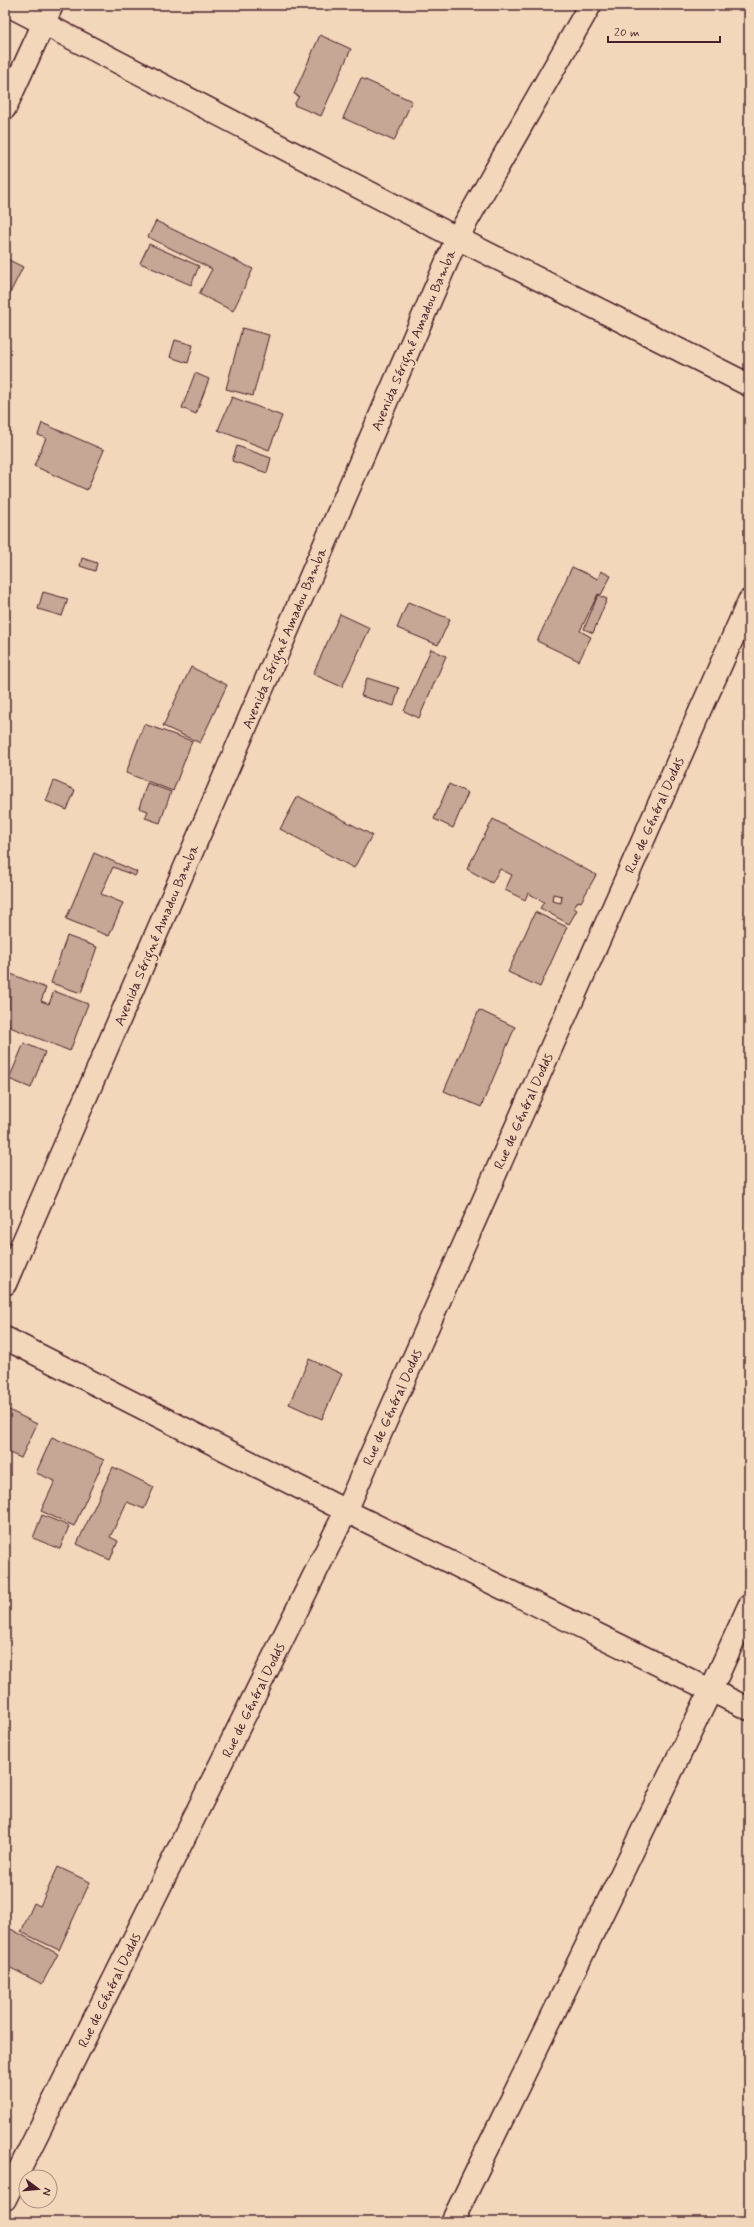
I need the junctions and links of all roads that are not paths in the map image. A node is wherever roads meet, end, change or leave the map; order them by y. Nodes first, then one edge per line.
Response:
1 (8, 5) edge
2 (590, 5) edge
3 (47, 14) edge
4 (5, 108) edge
5 (457, 238) junction
6 (749, 385) edge
7 (749, 601) edge
8 (5, 1284) edge
9 (5, 1338) edge
10 (346, 1511) junction
11 (749, 1606) edge
12 (711, 1690) junction
13 (749, 1709) edge
14 (5, 2199) edge
15 (452, 2222) edge

1 - 3 street
2 - 5 street, Avenida Sérigné Amadou Bamba
3 - 4 street
3 - 5 street
5 - 6 street
5 - 8 street, Avenida Sérigné Amadou Bamba
7 - 10 street, Rue de Général Dodds
9 - 10 street
10 - 12 street
10 - 14 street, Rue de Général Dodds
11 - 12 street
12 - 13 street
12 - 15 street

